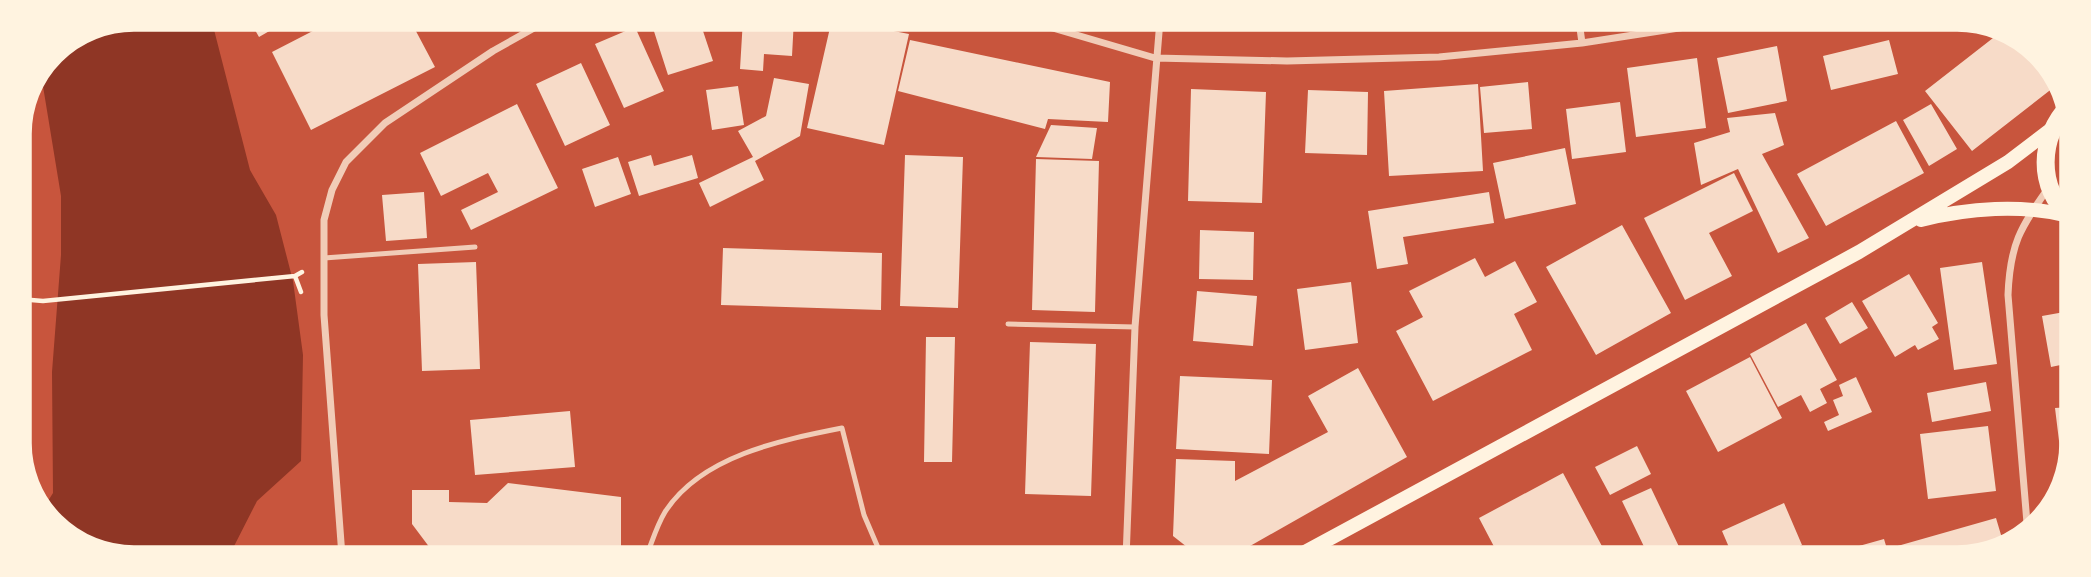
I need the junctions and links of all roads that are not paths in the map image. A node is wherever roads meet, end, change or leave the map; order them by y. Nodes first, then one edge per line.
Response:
1 (531, 30) edge
2 (1060, 30) edge
3 (1159, 30) edge
4 (1580, 30) edge
5 (1666, 30) edge
6 (1582, 43) junction
7 (1155, 58) junction
8 (2060, 118) edge
9 (2050, 130) junction
10 (2049, 187) junction
11 (2061, 208) edge
12 (2033, 209) junction
13 (2061, 214) edge
14 (1904, 224) junction
15 (475, 247) dead end
16 (324, 258) junction
17 (1008, 324) dead end
18 (1135, 327) junction
19 (2027, 521) edge
20 (341, 547) edge
21 (650, 547) edge
22 (878, 547) edge
23 (1126, 547) edge
24 (1314, 547) edge

1 - 16 street
2 - 7 street
3 - 7 street
4 - 6 street
5 - 6 street
6 - 7 street
7 - 18 street
8 - 9 main road
9 - 10 main road
9 - 14 main road
10 - 11 main road
10 - 12 street
12 - 13 main road
12 - 14 main road
12 - 19 street
14 - 24 main road
15 - 16 lane
16 - 20 street
17 - 18 lane
18 - 23 street
21 - 22 lane

